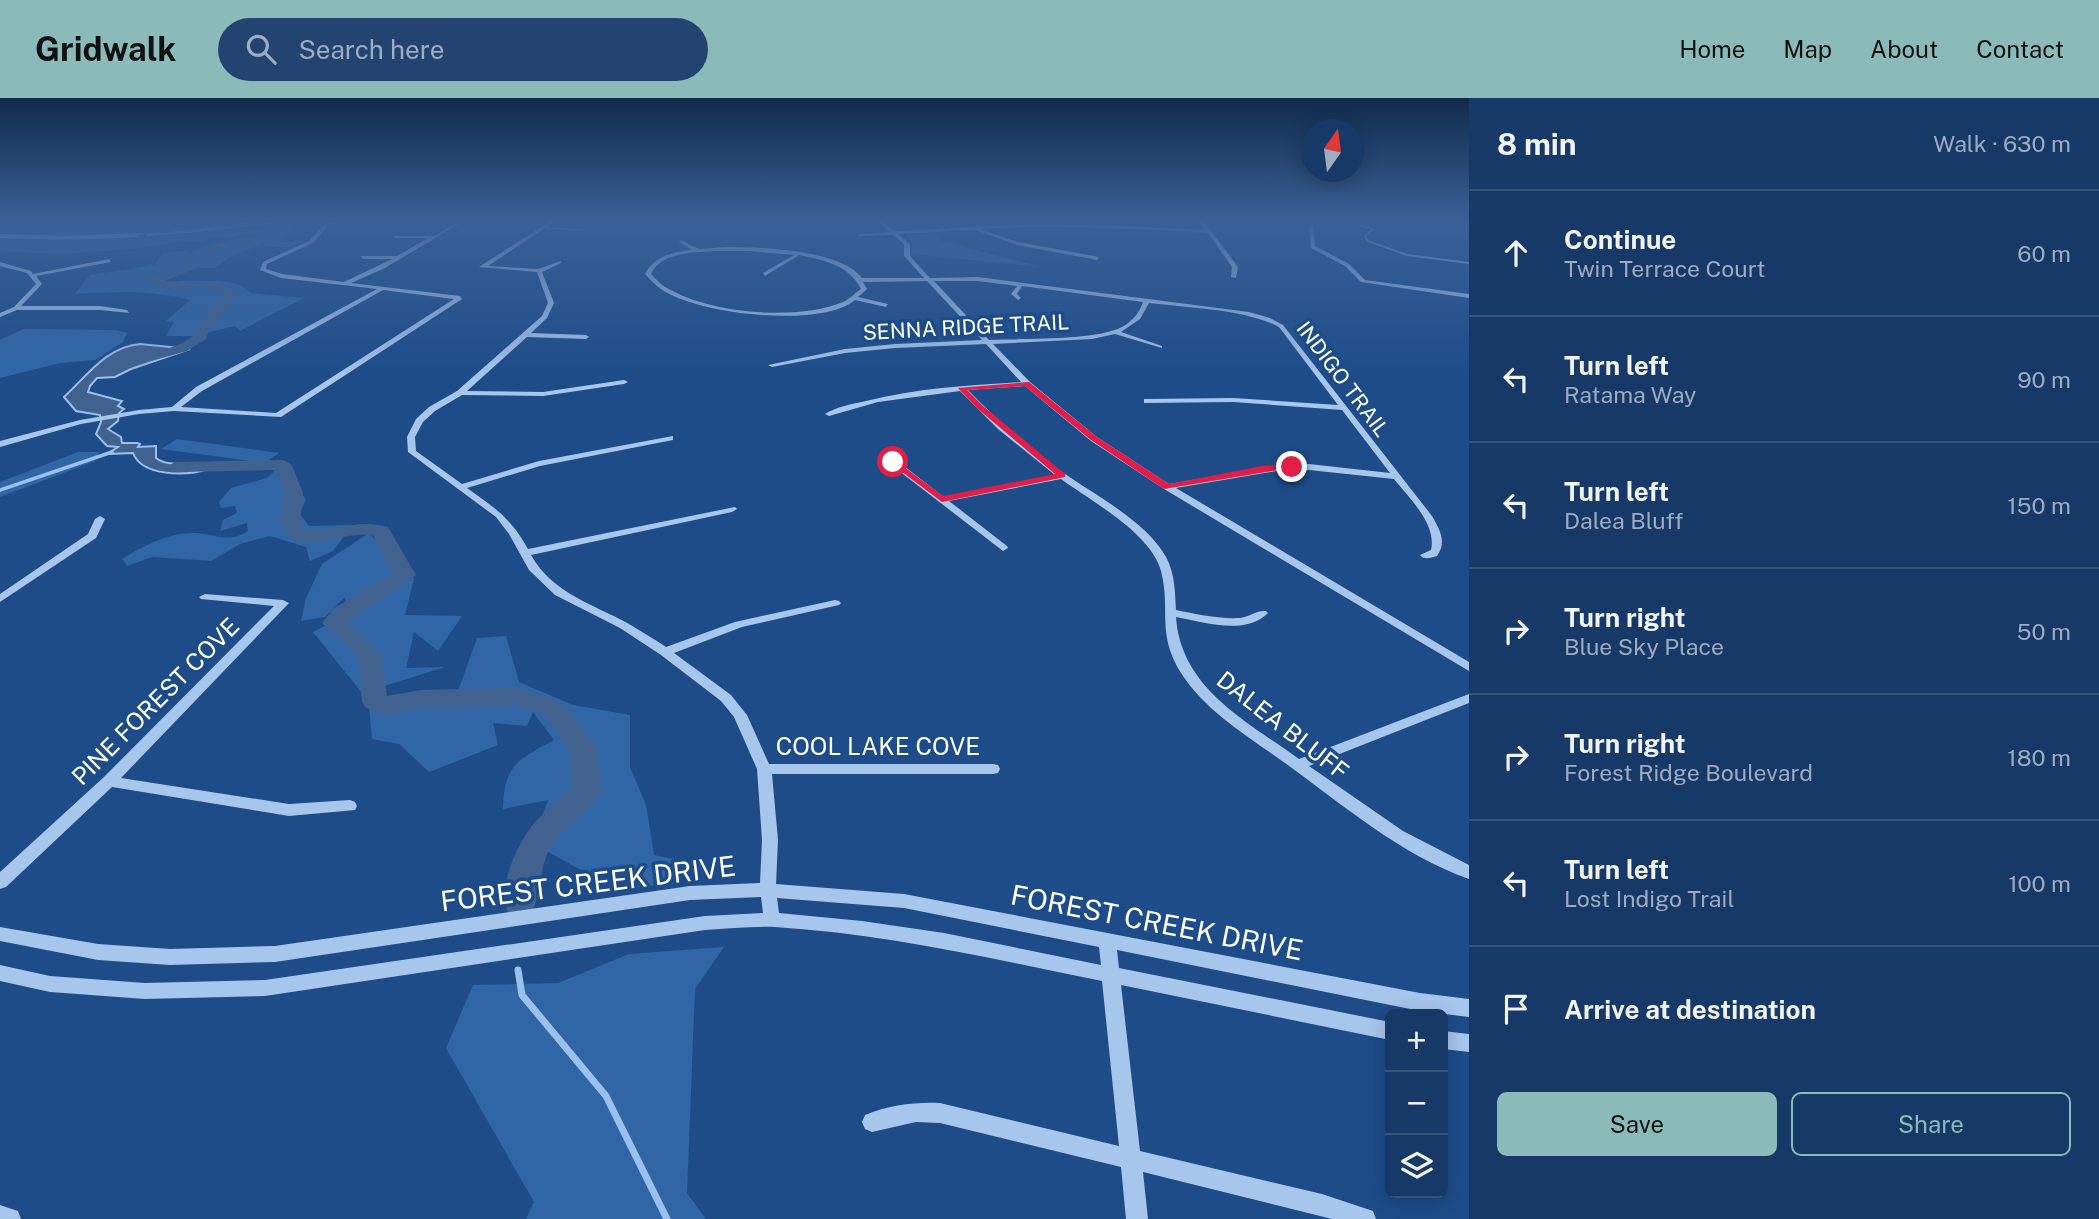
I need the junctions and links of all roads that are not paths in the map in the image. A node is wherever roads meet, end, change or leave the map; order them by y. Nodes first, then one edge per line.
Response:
1 (26, 272) edge
2 (48, 272) edge
3 (270, 272) edge
4 (368, 272) edge
5 (540, 272) edge
6 (650, 272) edge
7 (768, 272) edge
8 (855, 272) edge
9 (923, 272) edge
10 (1234, 272) edge
11 (1354, 272) edge
12 (765, 274) dead end
13 (34, 275) junction
14 (1234, 277) dead end
15 (928, 278) junction
16 (862, 280) junction
17 (344, 284) junction
18 (1021, 284) junction
19 (380, 290) junction
20 (1469, 296) edge
21 (856, 298) junction
22 (1018, 298) dead end
23 (1147, 301) junction
24 (886, 305) dead end
25 (16, 308) junction
26 (127, 313) dead end
27 (0, 315) edge
28 (1115, 332) junction
29 (527, 335) junction
30 (586, 337) dead end
31 (986, 342) junction
32 (1160, 347) dead end
33 (772, 365) dead end
34 (624, 382) dead end
35 (1027, 384) junction
36 (962, 388) junction
37 (460, 393) junction
38 (1147, 401) dead end
39 (174, 408) junction
40 (1343, 408) junction
41 (829, 414) dead end
42 (80, 422) joint
43 (670, 438) dead end
44 (0, 444) edge
45 (893, 462) dead end
46 (1062, 475) junction
47 (1394, 476) junction
48 (460, 487) junction
49 (1167, 487) junction
50 (942, 499) junction
51 (732, 509) dead end
52 (100, 519) dead end
53 (1003, 548) dead end
54 (526, 553) junction
55 (1425, 555) dead end
56 (205, 597) dead end
57 (0, 598) edge
58 (835, 603) dead end
59 (1262, 612) dead end
60 (1171, 613) junction
61 (665, 652) junction
62 (1469, 667) edge
63 (1469, 698) edge
64 (1298, 765) junction
65 (764, 769) junction
66 (993, 769) dead end
67 (109, 781) junction
68 (350, 806) dead end
69 (1469, 872) edge
70 (0, 882) edge
71 (768, 890) junction
72 (772, 920) junction
73 (0, 934) edge
74 (1107, 941) junction
75 (0, 973) edge
76 (1110, 976) junction
77 (1469, 1009) edge
78 (1385, 1030) edge
79 (1448, 1041) edge
80 (1469, 1043) edge
81 (872, 1122) dead end
82 (1130, 1158) junction
83 (0, 1216) edge
84 (10, 1219) edge
85 (1137, 1219) edge
86 (1366, 1219) edge

1 - 13 street
2 - 13 street
3 - 17 street
4 - 17 street
5 - 29 street
6 - 21 street
7 - 12 street
8 - 16 street
9 - 15 street
10 - 14 street
11 - 20 street
13 - 25 street
15 - 16 street, INDIGO TRAIL
15 - 18 street, INDIGO TRAIL
15 - 31 street
16 - 21 street
17 - 19 street
18 - 22 street
18 - 23 street, INDIGO TRAIL
19 - 39 street
19 - 39 street
21 - 24 street
23 - 28 street, SENNA RIDGE TRAIL
23 - 40 street, INDIGO TRAIL
25 - 26 street
25 - 27 street
28 - 31 street, SENNA RIDGE TRAIL
28 - 32 street
29 - 30 street
29 - 37 street
31 - 33 street, SENNA RIDGE TRAIL
31 - 35 street
34 - 37 street
35 - 36 street
35 - 49 street
36 - 41 street
36 - 46 street, DALEA BLUFF
37 - 48 street
38 - 40 street
39 - 42 street
40 - 47 street, INDIGO TRAIL
42 - 44 street
43 - 48 street
45 - 50 street
46 - 50 street
46 - 60 street, DALEA BLUFF
47 - 49 street
47 - 55 street, INDIGO TRAIL
48 - 54 street
49 - 62 street
50 - 53 street
51 - 54 street
52 - 57 street
54 - 61 street
56 - 67 street, PINE FOREST COVE
58 - 61 street
59 - 60 street
60 - 64 street, DALEA BLUFF
61 - 65 street
63 - 64 street
64 - 69 street, DALEA BLUFF
65 - 66 street, COOL LAKE COVE
65 - 71 street
67 - 68 street
67 - 70 street, PINE FOREST COVE
71 - 72 street
71 - 73 street, FOREST CREEK DRIVE
71 - 74 street, FOREST CREEK DRIVE
72 - 75 street
72 - 76 street
74 - 76 street
74 - 77 street, FOREST CREEK DRIVE
76 - 78 street
76 - 82 street
79 - 80 street
81 - 82 street
82 - 85 street
82 - 86 street
83 - 84 street

